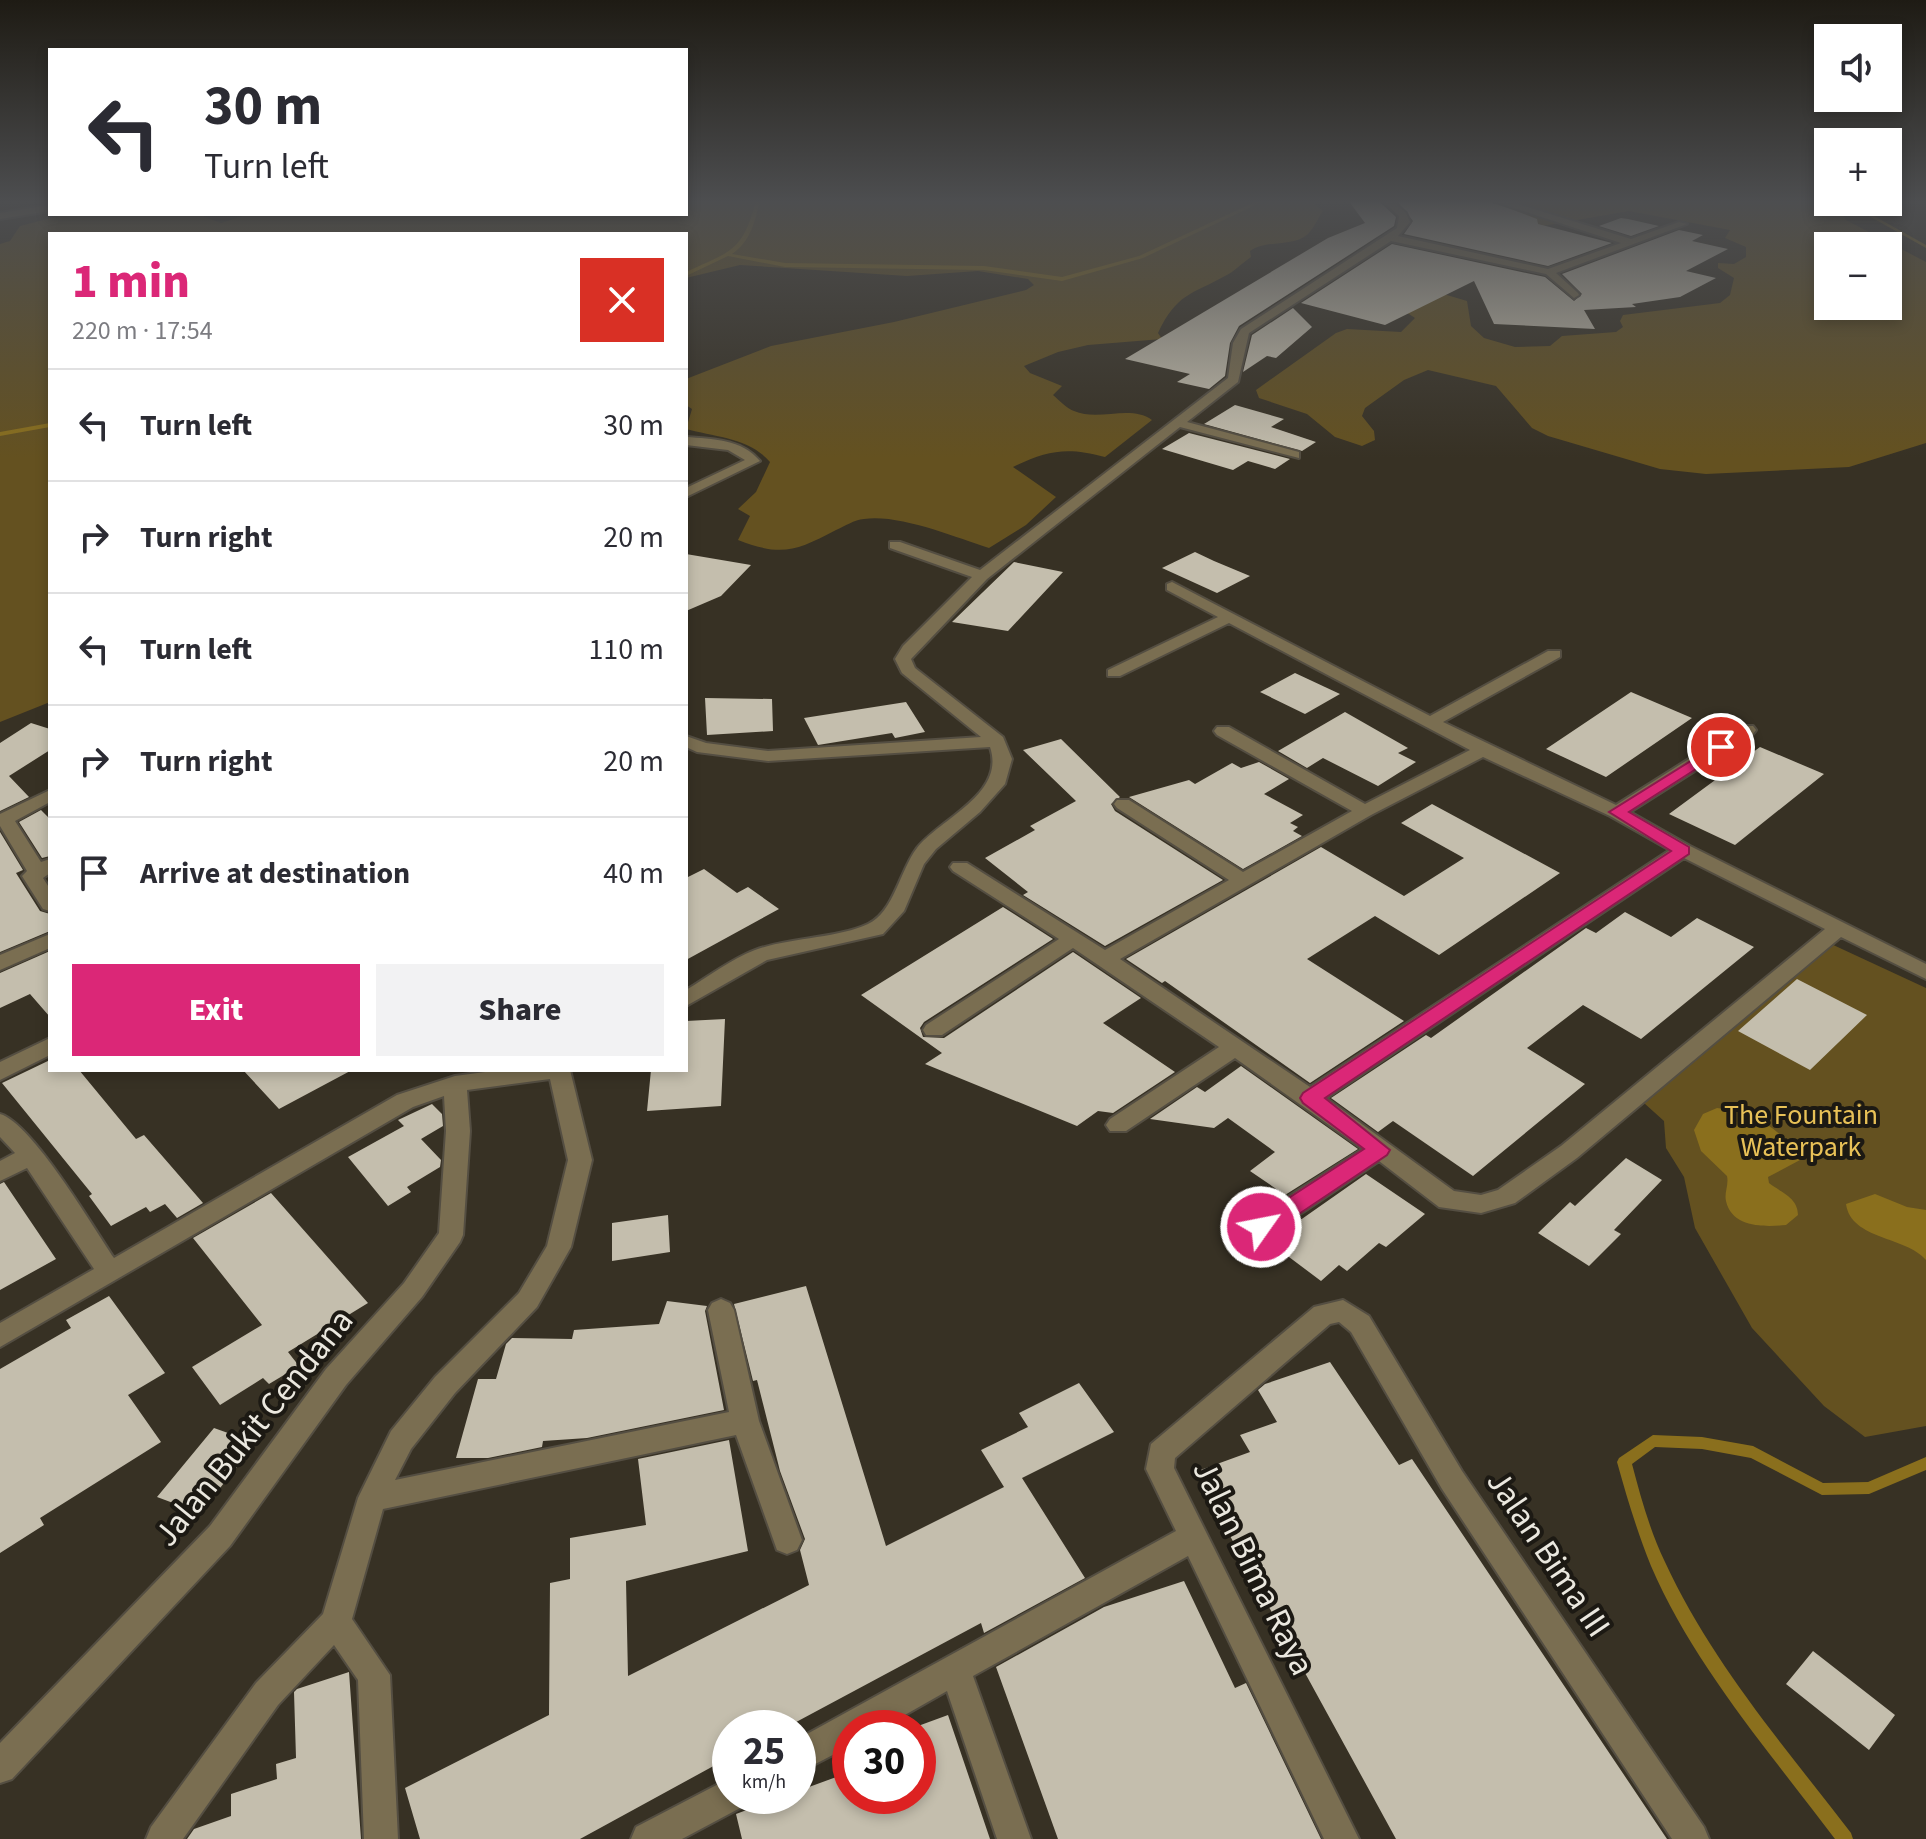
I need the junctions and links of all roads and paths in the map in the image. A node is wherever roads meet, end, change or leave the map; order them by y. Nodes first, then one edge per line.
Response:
1 (1316, 286) edge
2 (1564, 286) edge
3 (1574, 295) dead end
4 (1178, 423) junction
5 (688, 441) edge
6 (1294, 455) dead end
7 (688, 492) edge
8 (895, 545) dead end
9 (982, 576) junction
10 (1172, 587) dead end
11 (1230, 617) junction
12 (1554, 654) dead end
13 (1114, 673) dead end
14 (1431, 722) junction
15 (1747, 730) dead end
16 (1223, 731) dead end
17 (997, 741) junction
18 (688, 742) edge
19 (1483, 750) junction
20 (48, 796) edge
21 (1123, 804) dead end
22 (1365, 811) junction
23 (1617, 812) junction
24 (1683, 850) junction
25 (960, 867) dead end
26 (43, 869) edge
27 (1242, 880) junction
28 (48, 902) edge
29 (1839, 928) junction
30 (1073, 939) junction
31 (48, 941) edge
32 (1105, 959) junction
33 (0, 963) edge
34 (1926, 972) edge
35 (688, 998) edge
36 (934, 1030) dead end
37 (48, 1047) edge
38 (1235, 1047) junction
39 (0, 1072) edge
40 (544, 1072) edge
41 (559, 1072) edge
42 (455, 1084) junction
43 (1310, 1098) junction
44 (0, 1122) edge
45 (1118, 1125) dead end
46 (1379, 1150) junction
47 (31, 1155) junction
48 (0, 1172) edge
49 (1261, 1227) dead end
50 (110, 1272) junction
51 (721, 1310) dead end
52 (1343, 1311) joint
53 (0, 1336) edge
54 (745, 1421) junction
55 (372, 1498) junction
56 (1195, 1536) junction
57 (787, 1540) dead end
58 (336, 1622) junction
59 (955, 1670) junction
60 (883, 1710) edge
61 (0, 1767) edge
62 (712, 1810) edge
63 (688, 1829) edge
64 (163, 1839) edge
65 (381, 1839) edge
66 (648, 1839) edge
67 (1014, 1839) edge
68 (1342, 1839) edge
69 (1692, 1839) edge

1 - 4 street
2 - 3 street
4 - 6 street
4 - 9 street
5 - 7 street
8 - 9 street
9 - 17 street
10 - 11 street
11 - 13 street
11 - 14 street
12 - 14 street
14 - 19 street
15 - 23 street
16 - 22 street
17 - 18 street
17 - 35 street
19 - 22 street
19 - 23 street
20 - 26 street
21 - 27 street
22 - 27 street
23 - 24 street
24 - 29 street
24 - 43 street
25 - 30 street
26 - 28 street
27 - 32 street
29 - 34 street
29 - 46 street
30 - 32 street
30 - 36 street
31 - 33 street
32 - 38 street
37 - 39 street
38 - 43 street
38 - 45 street
40 - 42 street
41 - 55 street
42 - 50 street
42 - 61 street, Jalan Bukit Cendana
43 - 46 street
44 - 47 street
46 - 49 street
47 - 48 street
47 - 50 street
50 - 53 street
51 - 54 street
52 - 56 street, Jalan Bima Raya
52 - 69 street, Jalan Bima III
54 - 55 street
54 - 57 street
55 - 58 street
56 - 59 street
56 - 68 street, Jalan Bima Raya
58 - 64 street
58 - 65 street
59 - 60 street
59 - 67 street
62 - 63 street
63 - 66 street

